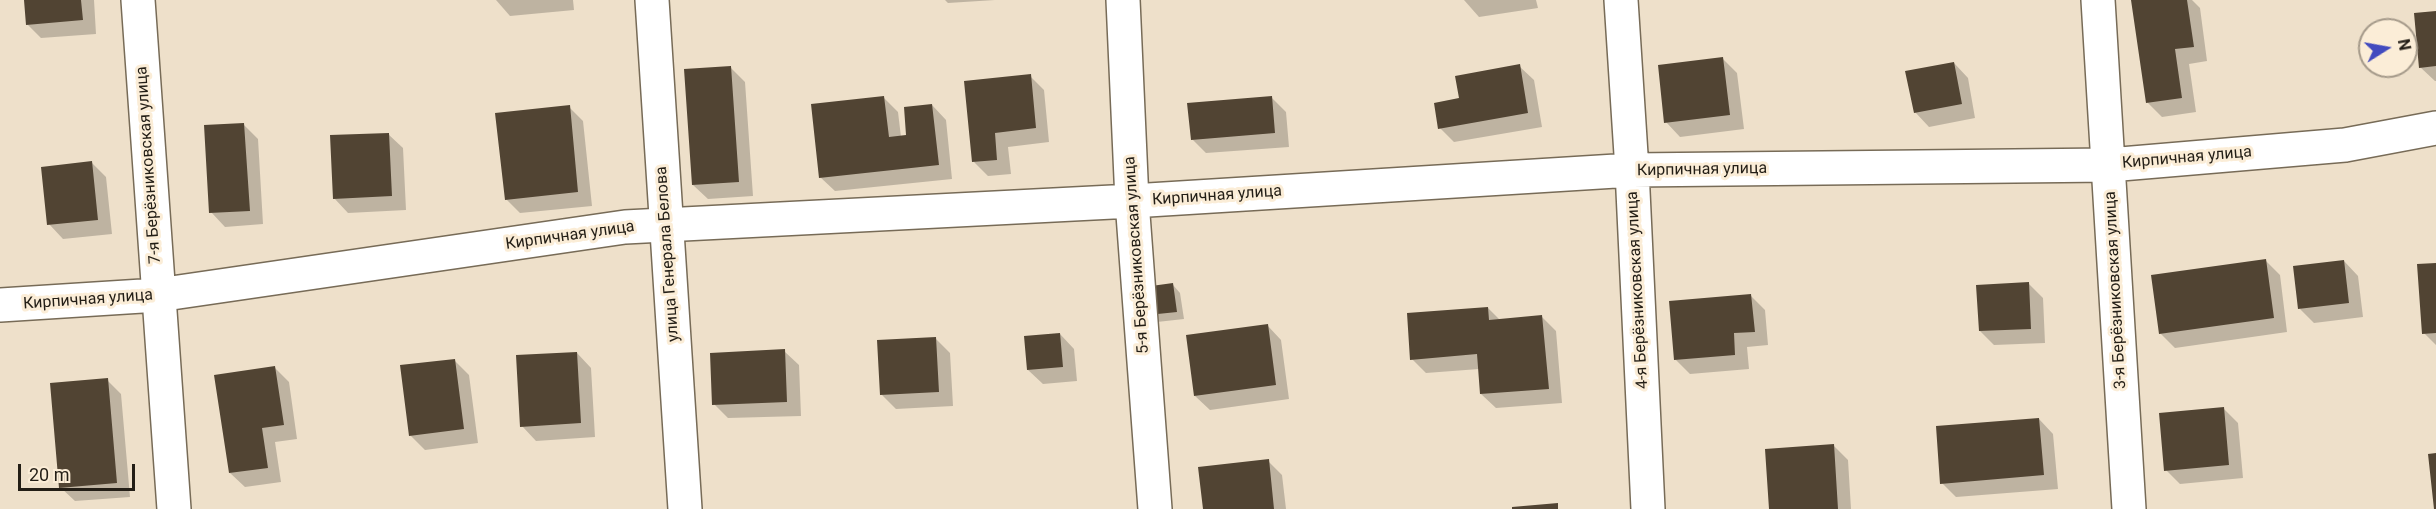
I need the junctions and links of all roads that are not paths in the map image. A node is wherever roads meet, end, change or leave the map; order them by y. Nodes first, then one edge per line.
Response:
1 (138, 0) edge
2 (652, 0) edge
3 (1123, 0) edge
4 (1621, 0) edge
5 (2098, 0) edge
6 (2436, 128) edge
7 (2109, 165) junction
8 (1632, 170) junction
9 (1132, 201) junction
10 (667, 224) junction
11 (158, 295) junction
12 (0, 305) edge
13 (174, 509) edge
14 (685, 509) edge
15 (1155, 509) edge
16 (1648, 509) edge
17 (2129, 509) edge

1 - 11 street, 7-я Берёзниковская улица
2 - 10 street, улица Генерала Белова
3 - 9 street, 5-я Берёзниковская улица
4 - 8 street, 4-я Берёзниковская улица
5 - 7 street, 3-я Берёзниковская улица
6 - 7 street, Кирпичная улица
7 - 8 street, Кирпичная улица
7 - 17 street, 3-я Берёзниковская улица
8 - 9 street, Кирпичная улица
8 - 16 street, 4-я Берёзниковская улица
9 - 10 street, Кирпичная улица
9 - 15 street, 5-я Берёзниковская улица
10 - 11 street, Кирпичная улица
10 - 14 street, улица Генерала Белова
11 - 12 street, Кирпичная улица
11 - 13 street, 7-я Берёзниковская улица

